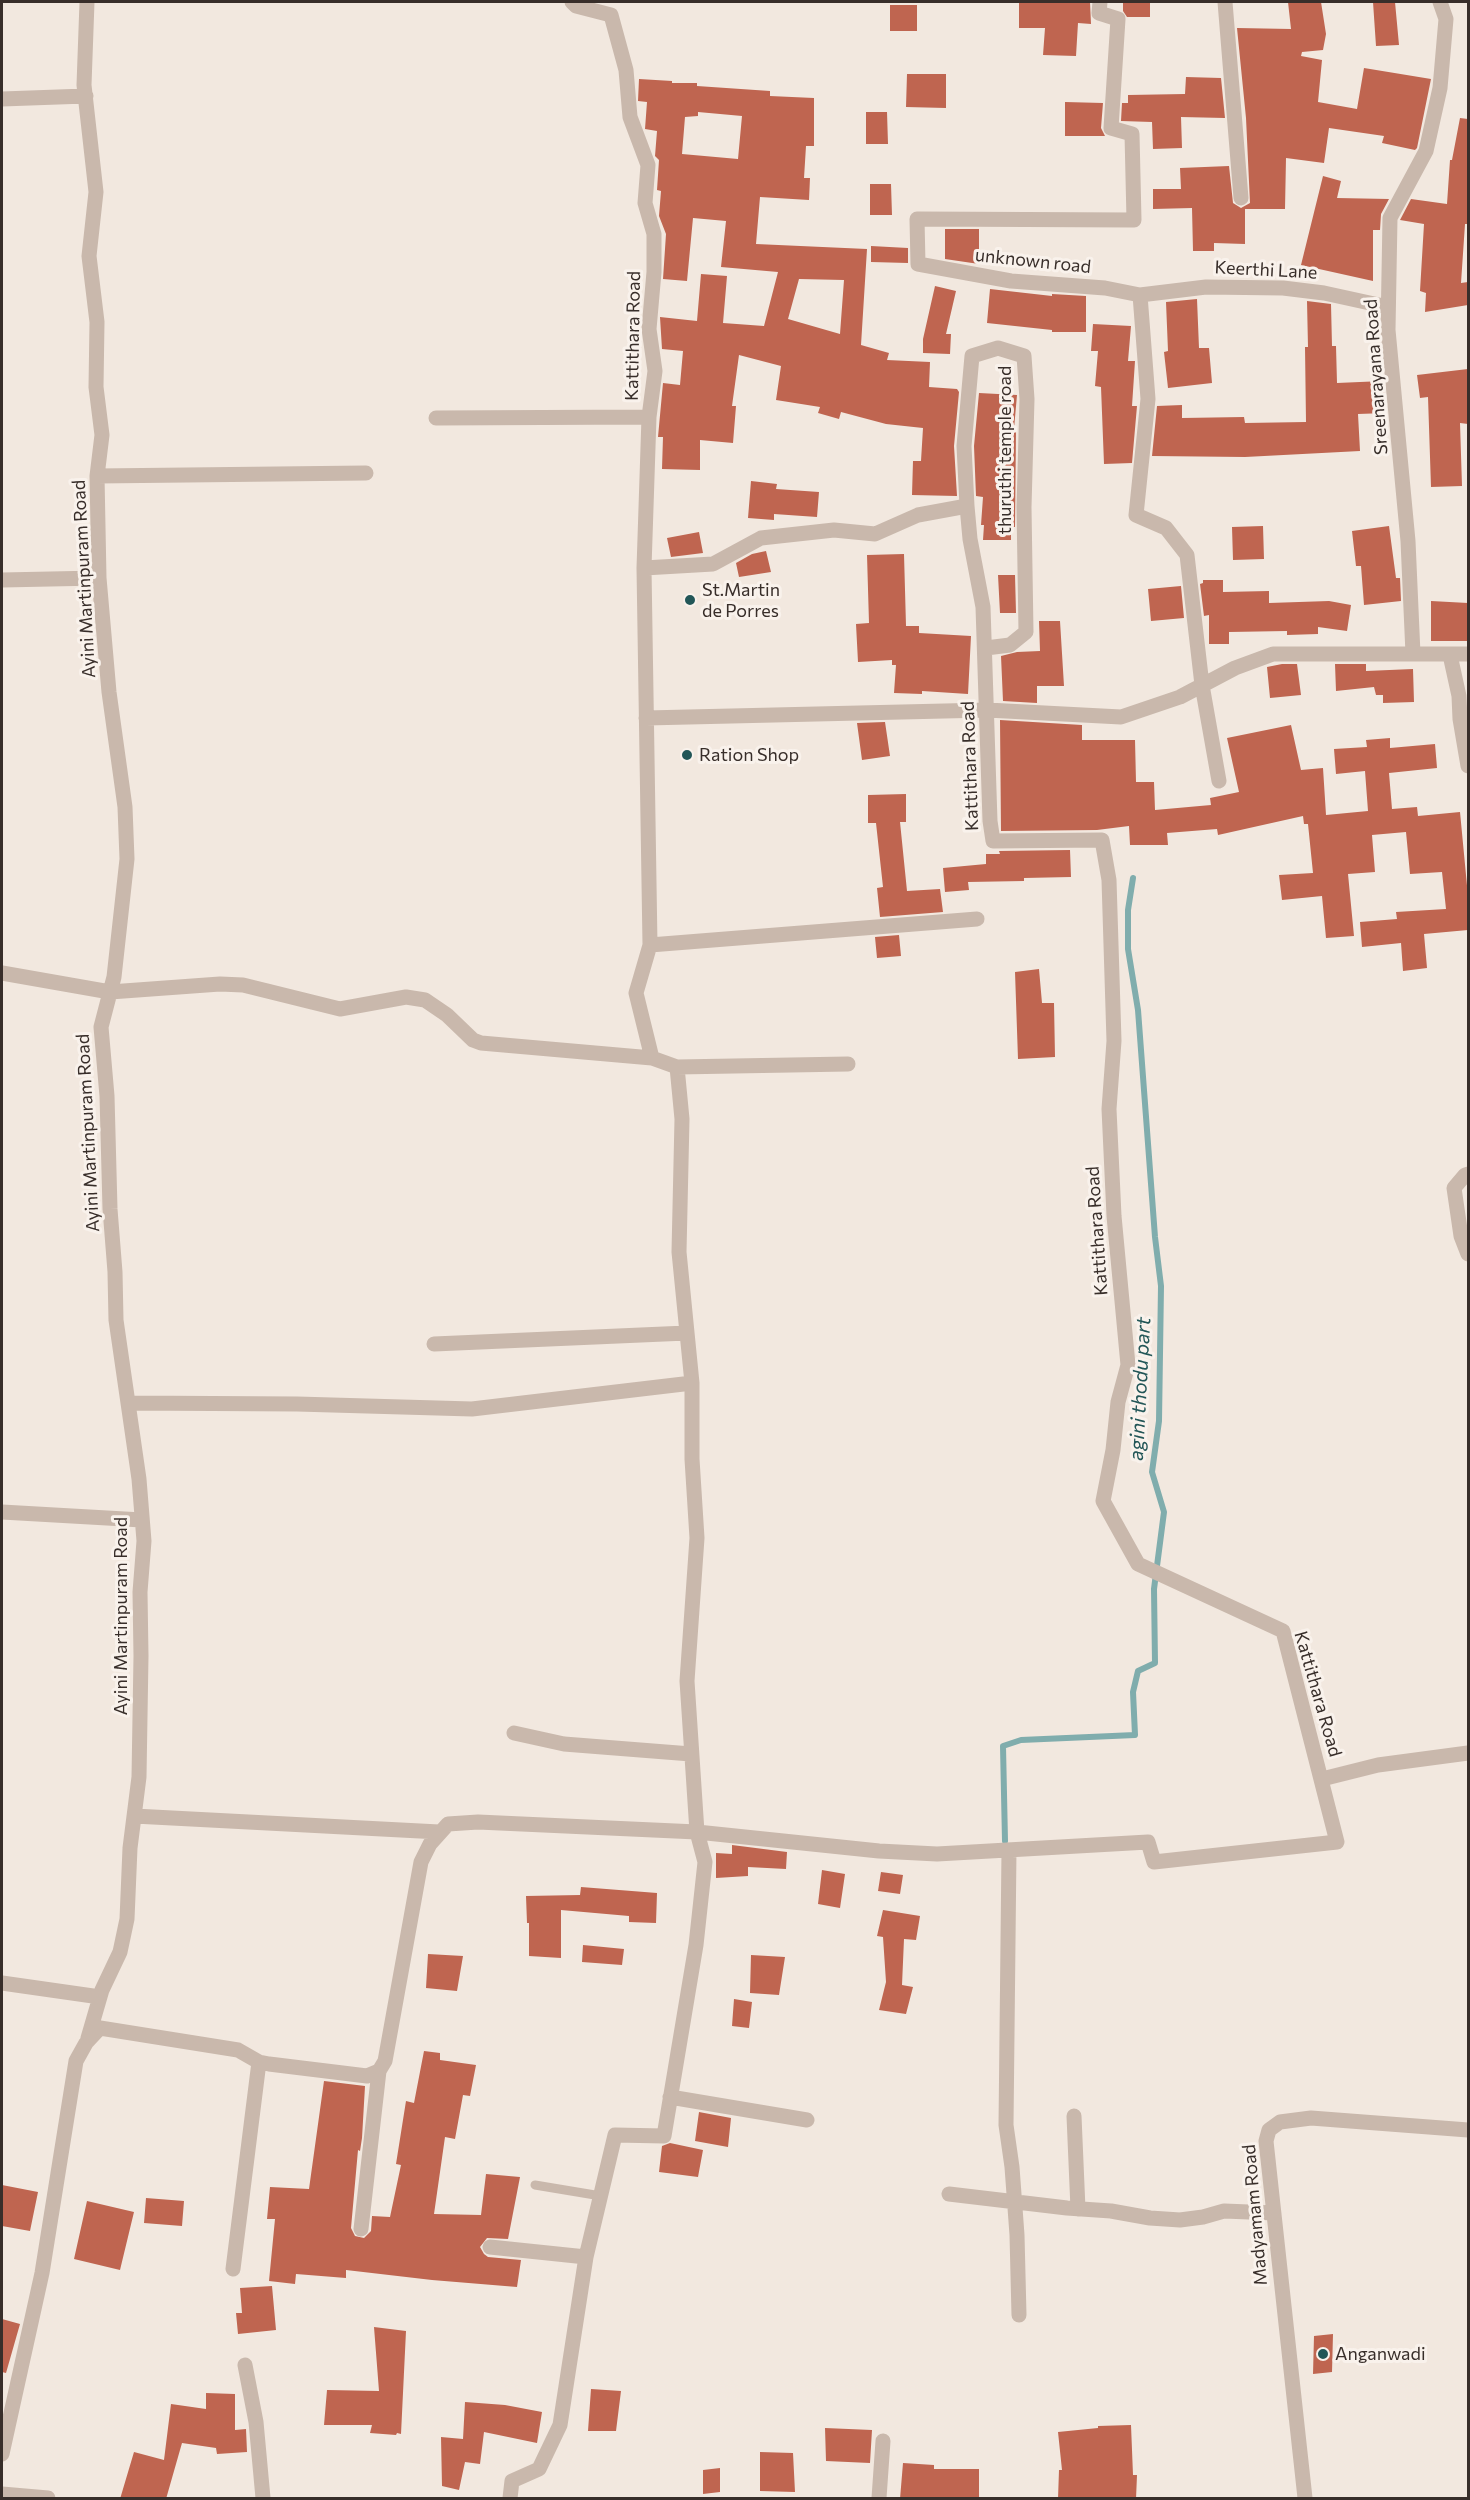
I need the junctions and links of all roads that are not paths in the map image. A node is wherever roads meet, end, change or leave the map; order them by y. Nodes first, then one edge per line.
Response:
1 (87, 2) edge
2 (572, 2) edge
3 (1100, 2) edge
4 (1225, 2) edge
5 (1440, 2) edge
6 (86, 96) junction
7 (2, 99) edge
8 (1241, 198) dead end
9 (1140, 295) junction
10 (1388, 307) junction
11 (649, 417) junction
12 (436, 418) dead end
13 (366, 473) dead end
14 (98, 476) junction
15 (967, 506) junction
16 (644, 568) junction
17 (99, 578) junction
18 (2, 580) edge
19 (986, 648) junction
20 (1413, 654) junction
21 (1468, 654) edge
22 (1450, 655) junction
23 (1202, 685) junction
24 (987, 710) junction
25 (646, 718) junction
26 (1468, 766) edge
27 (1219, 781) dead end
28 (977, 919) dead end
29 (650, 945) junction
30 (2, 973) edge
31 (110, 992) junction
32 (652, 1058) junction
33 (848, 1064) dead end
34 (677, 1067) junction
35 (1468, 1174) edge
36 (1468, 1254) edge
37 (687, 1333) junction
38 (434, 1344) dead end
39 (693, 1383) junction
40 (128, 1403) junction
41 (2, 1512) edge
42 (142, 1520) junction
43 (514, 1733) dead end
44 (1468, 1753) edge
45 (691, 1754) junction
46 (1322, 1779) junction
47 (134, 1816) junction
48 (439, 1832) junction
49 (697, 1832) junction
50 (1009, 1850) junction
51 (2, 1983) edge
52 (100, 1997) junction
53 (86, 2043) junction
54 (258, 2062) junction
55 (379, 2071) junction
56 (670, 2097) junction
57 (1074, 2116) dead end
58 (807, 2120) dead end
59 (1468, 2130) edge
60 (535, 2185) dead end
61 (949, 2193) dead end
62 (601, 2196) junction
63 (1014, 2200) junction
64 (1078, 2209) junction
65 (1274, 2213) junction
66 (361, 2229) dead end
67 (490, 2247) dead end
68 (586, 2258) junction
69 (233, 2269) dead end
70 (1019, 2315) dead end
71 (244, 2365) dead end
72 (883, 2441) dead end
73 (2, 2454) edge
74 (2, 2494) edge
75 (44, 2498) edge
76 (263, 2499) edge
77 (510, 2499) edge
78 (879, 2499) edge
79 (1305, 2499) edge

1 - 6 street, Ayini Martinpuram Road
2 - 11 street, Kattithara Road
3 - 9 street, unknown road
4 - 8 street
5 - 10 street, Sreenarayana Road
6 - 7 street
6 - 14 street, Ayini Martinpuram Road
9 - 10 street, Keerthi Lane
9 - 23 street
10 - 20 street, Sreenarayana Road
11 - 12 street
11 - 16 street, Kattithara Road
13 - 14 street
14 - 17 street, Ayini Martinpuram Road
15 - 16 street
15 - 19 street, Kattithara Road
15 - 19 street, thuruthi temple road
16 - 25 street, Kattithara Road
17 - 18 street
17 - 31 street, Ayini Martinpuram Road
19 - 24 street, Kattithara Road
20 - 22 street
20 - 23 street
21 - 22 street
22 - 26 street
23 - 24 street
23 - 27 street
24 - 25 street
24 - 46 street, Kattithara Road
25 - 29 street, Kattithara Road
28 - 29 street
29 - 32 street, Kattithara Road
30 - 31 street
31 - 32 street
31 - 40 street, Ayini Martinpuram Road
32 - 34 street
33 - 34 street
34 - 37 street
35 - 36 street
37 - 38 street
37 - 39 street
39 - 40 street
39 - 45 street
40 - 42 street, Ayini Martinpuram Road
41 - 42 street
42 - 47 street, Ayini Martinpuram Road
43 - 45 street
44 - 46 street
45 - 49 street
46 - 50 street
47 - 48 street
47 - 52 street, Ayini Martinpuram Road
48 - 49 street
48 - 55 street
49 - 50 street
49 - 56 street
50 - 63 street
51 - 52 street
52 - 53 street, Ayini Martinpuram Road
53 - 54 street
53 - 73 street, Ayini Martinpuram Road
54 - 55 street
54 - 69 street
55 - 66 street
56 - 58 street
56 - 62 street
57 - 64 street
59 - 65 street, Madyamam Road
60 - 62 lane
61 - 63 street
62 - 68 street
63 - 64 street
63 - 70 street
64 - 65 street
65 - 79 street, Madyamam Road
67 - 68 street
68 - 77 street
71 - 76 street
72 - 78 street
74 - 75 street

